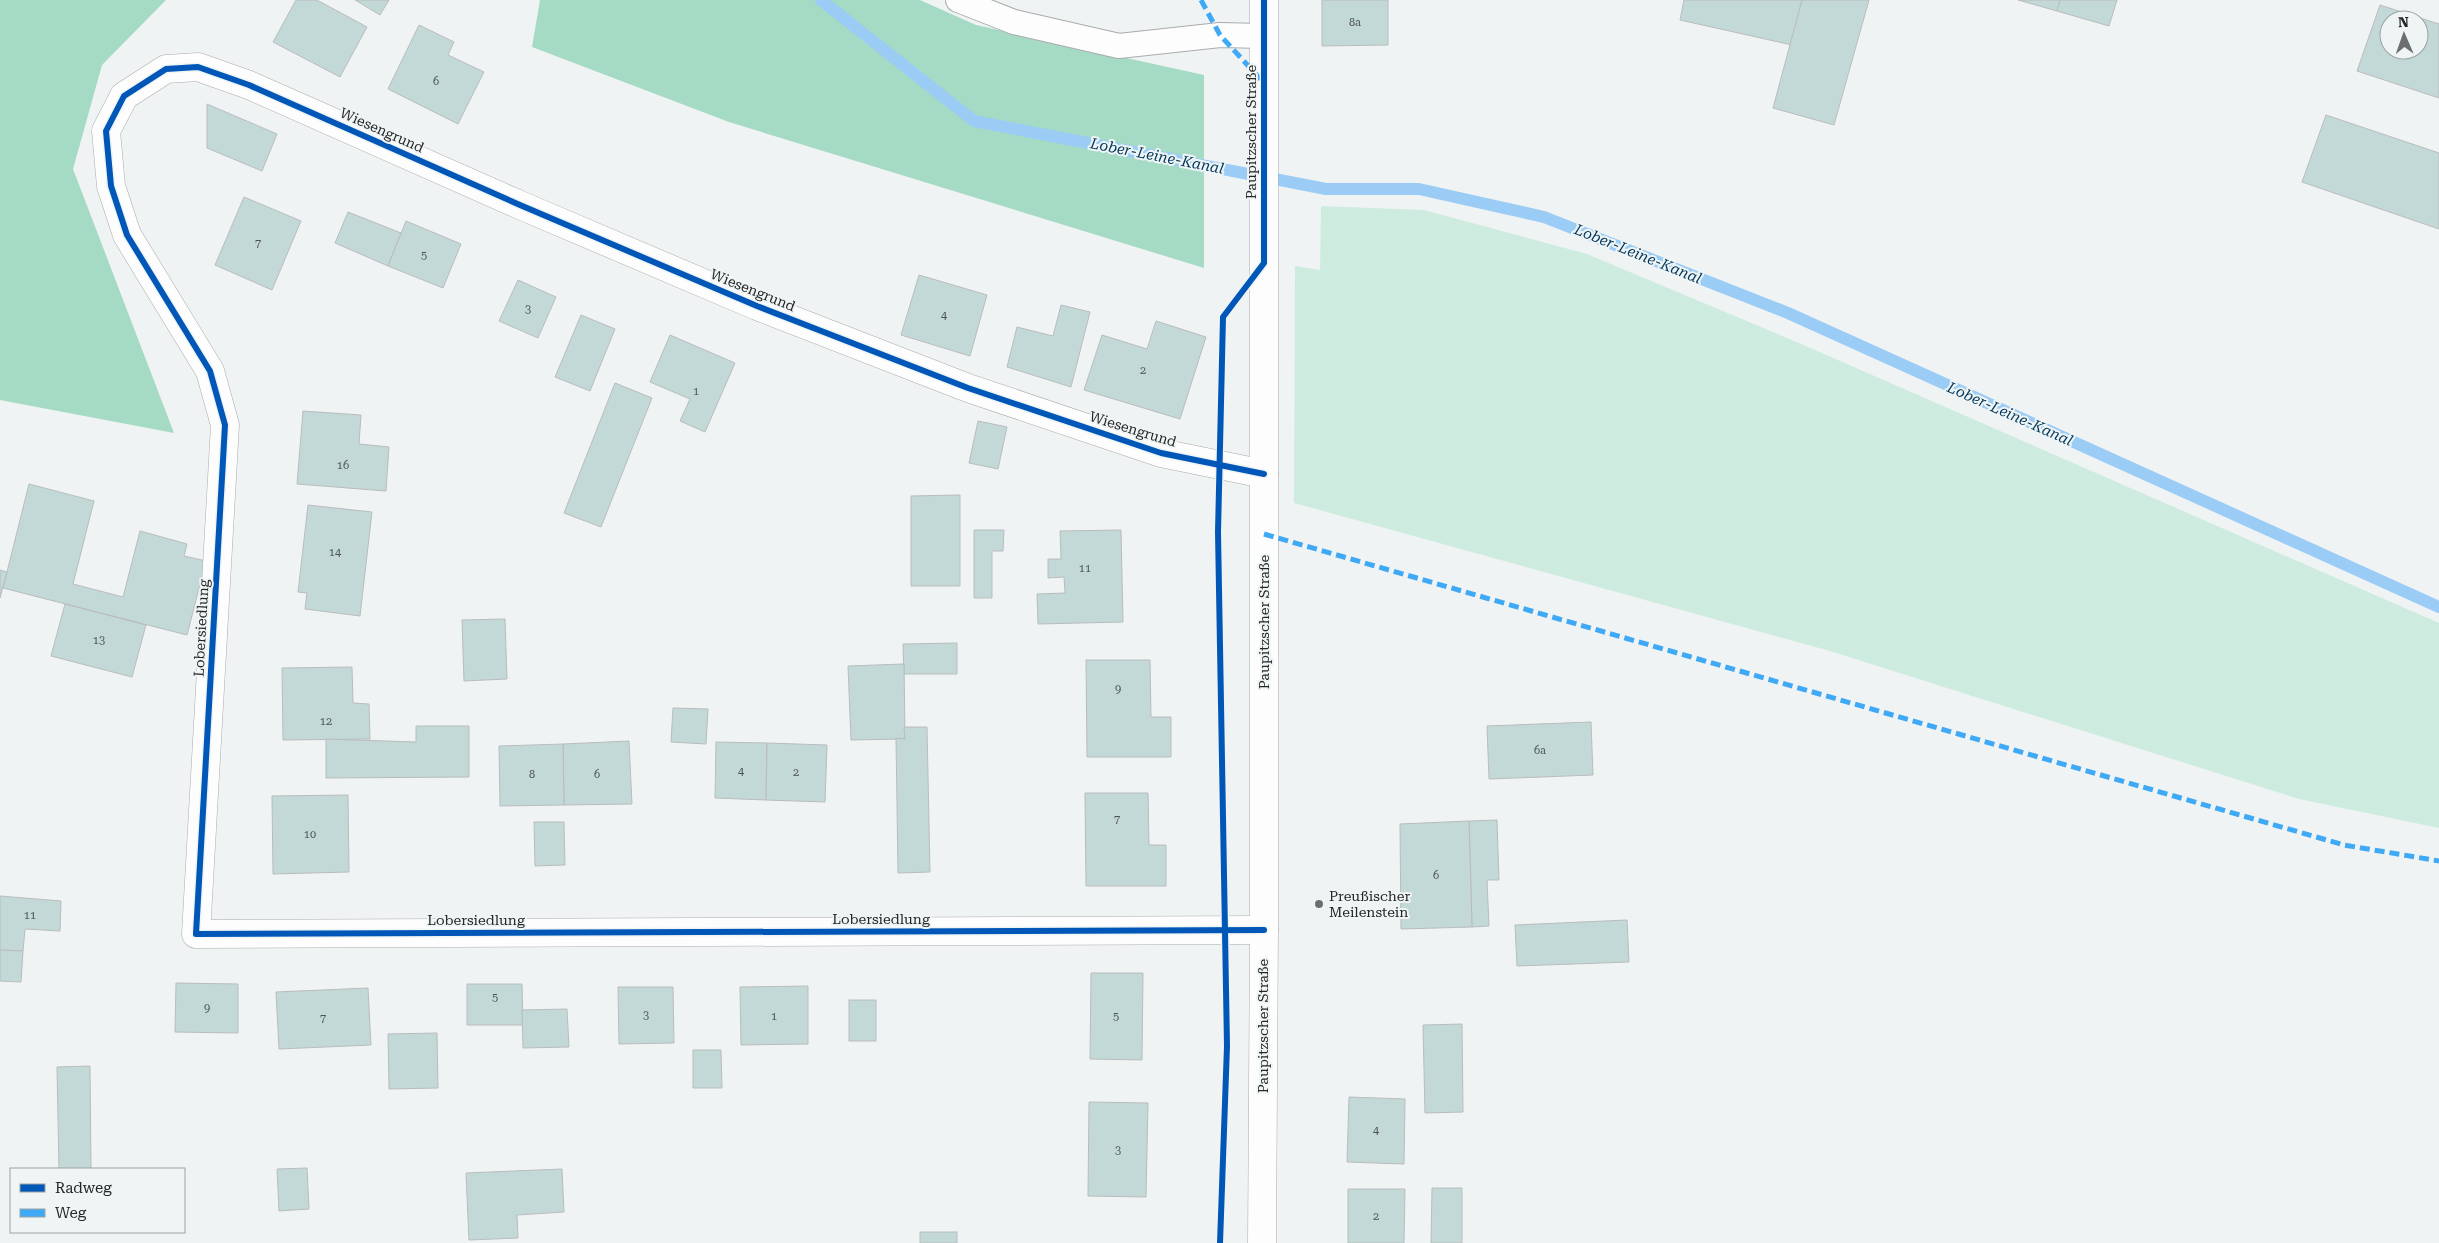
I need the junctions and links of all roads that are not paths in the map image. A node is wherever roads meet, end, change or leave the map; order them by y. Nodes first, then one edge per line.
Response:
1 (958, 0) edge
2 (1264, 0) edge
3 (1263, 36) junction
4 (225, 425) joint
5 (1264, 474) junction
6 (1264, 930) junction
7 (1262, 1243) edge

1 - 3 lane
2 - 3 street, Paupitzscher Straße
3 - 5 street, Paupitzscher Straße
4 - 5 street, Wiesengrund
4 - 6 street, Lobersiedlung
5 - 6 street, Paupitzscher Straße
6 - 7 street, Paupitzscher Straße

